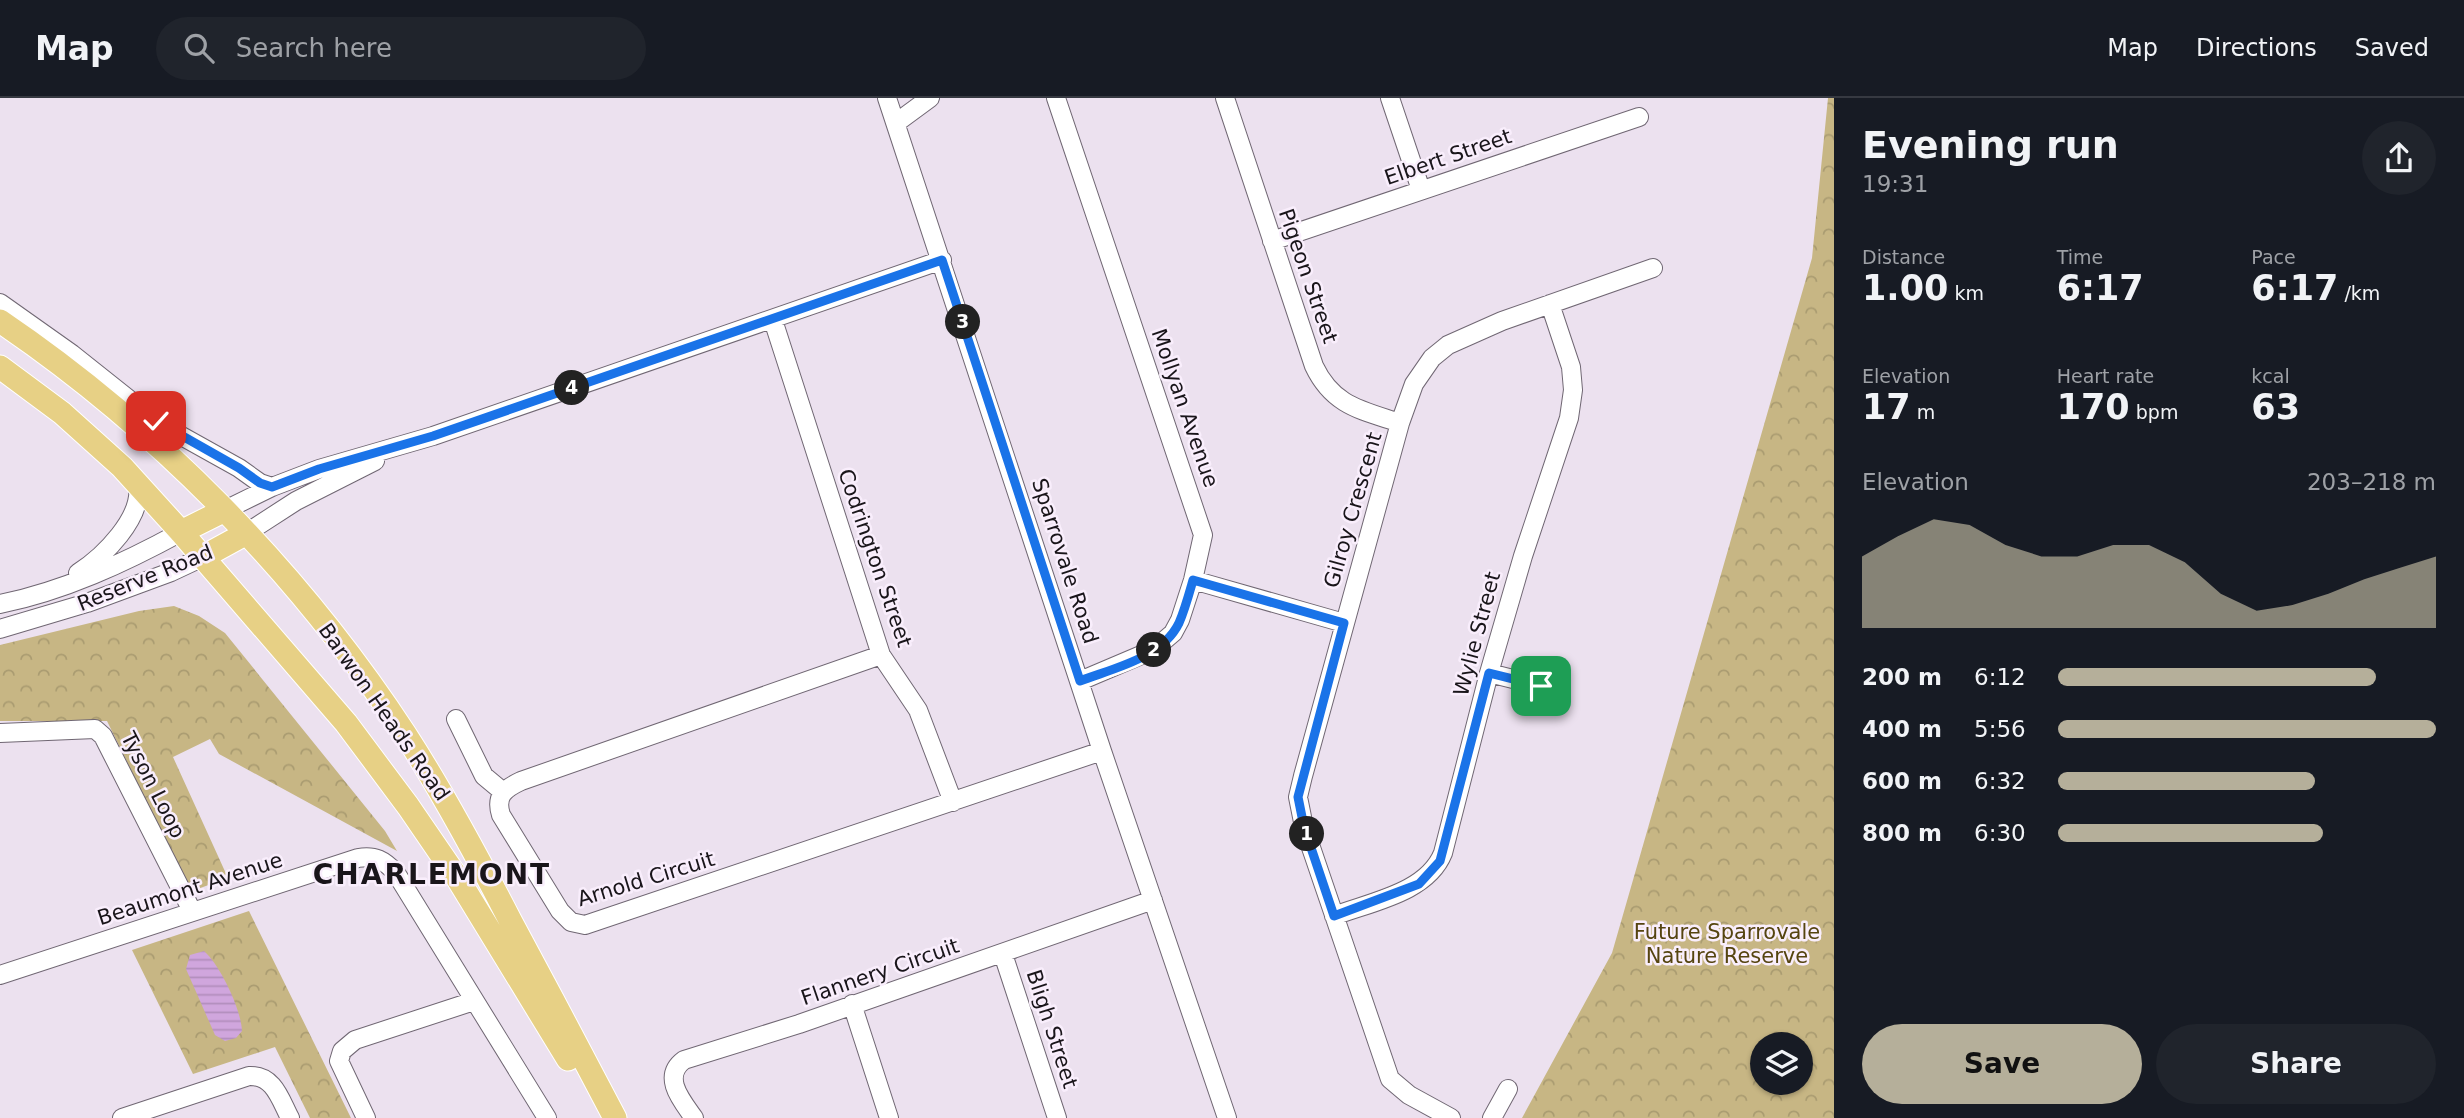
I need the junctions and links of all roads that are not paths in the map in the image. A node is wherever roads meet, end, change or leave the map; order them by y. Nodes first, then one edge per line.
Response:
1 (887, 98) edge
2 (930, 98) edge
3 (1056, 98) edge
4 (1225, 98) edge
5 (1390, 98) edge
6 (1639, 117) dead end
7 (896, 123) junction
8 (1421, 190) junction
9 (1272, 242) junction
10 (942, 260) junction
11 (1653, 268) dead end
12 (0, 303) edge
13 (1550, 304) junction
14 (773, 320) junction
15 (0, 321) edge
16 (0, 367) edge
17 (1401, 423) junction
18 (433, 436) junction
19 (138, 485) junction
20 (272, 487) junction
21 (223, 511) junction
22 (181, 532) junction
23 (245, 534) junction
24 (203, 557) junction
25 (1193, 580) junction
26 (38, 595) junction
27 (0, 604) edge
28 (1344, 623) junction
29 (0, 629) edge
30 (881, 655) junction
31 (1489, 673) junction
32 (1080, 681) junction
33 (1541, 686) dead end
34 (456, 719) dead end
35 (0, 733) edge
36 (1102, 751) junction
37 (502, 792) junction
38 (953, 802) junction
39 (1153, 900) junction
40 (191, 911) junction
41 (1334, 916) junction
42 (1003, 954) junction
43 (1, 972) edge
44 (474, 1001) junction
45 (852, 1004) junction
46 (1508, 1089) dead end
47 (122, 1118) edge
48 (290, 1118) edge
49 (366, 1118) edge
50 (547, 1118) edge
51 (604, 1118) edge
52 (615, 1118) edge
53 (694, 1118) edge
54 (889, 1118) edge
55 (1057, 1118) edge
56 (1227, 1118) edge
57 (1451, 1118) edge
58 (1492, 1118) edge

1 - 7 street, Sparrovale Road
2 - 7 street
3 - 25 street, Mollyan Avenue
4 - 9 street, Pigeon Street
5 - 8 street
6 - 8 street, Elbert Street
7 - 10 street, Sparrovale Road
8 - 9 street, Elbert Street
9 - 17 street, Pigeon Street
10 - 14 street, Reserve Road
10 - 32 street, Sparrovale Road
11 - 13 street, Gilroy Crescent
12 - 20 street
13 - 17 street, Gilroy Crescent
13 - 31 street, Wylie Street
14 - 18 street, Reserve Road
14 - 30 street, Codrington Street
15 - 21 main road, Barwon Heads Road
16 - 19 main road, Barwon Heads Road
17 - 28 street, Gilroy Crescent
18 - 20 street, Reserve Road
18 - 23 street, Reserve Road
19 - 22 main road, Barwon Heads Road
19 - 26 street
20 - 21 street, Reserve Road
21 - 22 main road, Reserve Road
21 - 23 main road, Barwon Heads Road
22 - 24 main road, Barwon Heads Road
22 - 26 street, Reserve Road
23 - 24 main road, Reserve Road
23 - 52 main road, Barwon Heads Road
24 - 29 street, Reserve Road
24 - 51 main road, Barwon Heads Road
25 - 28 street
25 - 32 street, Mollyan Avenue
26 - 27 street, Reserve Road
28 - 41 street, Gilroy Crescent
30 - 37 street
30 - 38 street, Codrington Street
31 - 33 street
31 - 41 street, Wylie Street
32 - 36 street, Sparrovale Road
34 - 37 street
35 - 40 street, Tyson Loop
36 - 38 street, Arnold Circuit
36 - 39 street, Sparrovale Road
37 - 38 street, Arnold Circuit
39 - 42 street, Flannery Circuit
39 - 56 street, Sparrovale Road
40 - 43 street, Beaumont Avenue
40 - 44 street, Beaumont Avenue
41 - 57 street, Gilroy Crescent
42 - 45 street, Flannery Circuit
42 - 55 street, Bligh Street
44 - 49 street
44 - 50 street, Beaumont Avenue
45 - 53 street, Flannery Circuit
45 - 54 street
46 - 58 street
47 - 48 street

